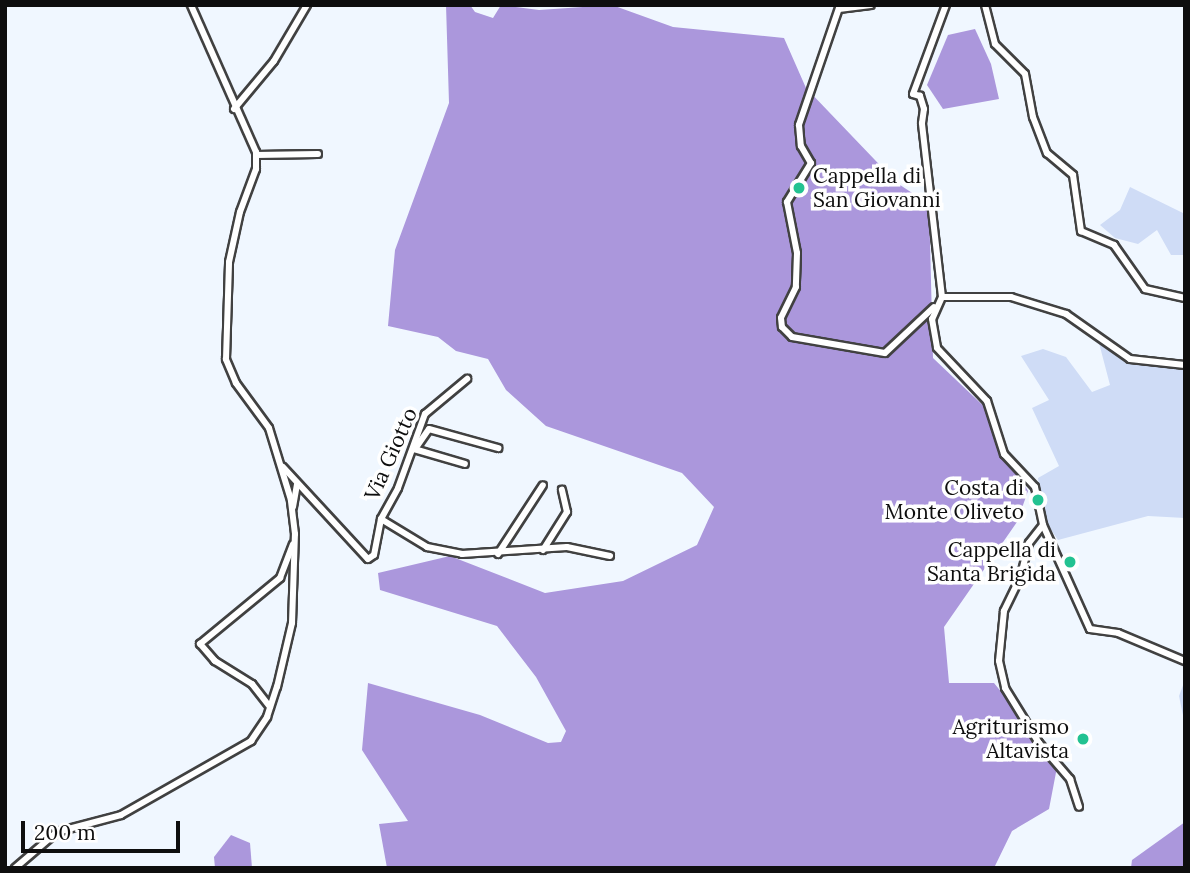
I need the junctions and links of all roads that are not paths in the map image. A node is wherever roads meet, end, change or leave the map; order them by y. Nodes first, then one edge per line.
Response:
1 (191, 5) edge
2 (306, 5) edge
3 (872, 5) edge
4 (946, 5) edge
5 (985, 5) edge
6 (840, 7) edge
7 (234, 109) junction
8 (318, 154) dead end
9 (256, 155) junction
10 (942, 297) junction
11 (1185, 298) edge
12 (934, 307) junction
13 (1185, 365) edge
14 (467, 379) dead end
15 (498, 448) dead end
16 (412, 450) junction
17 (465, 464) dead end
18 (282, 466) junction
19 (298, 484) junction
20 (543, 485) dead end
21 (562, 490) dead end
22 (292, 509) junction
23 (381, 519) junction
24 (1043, 525) junction
25 (295, 539) junction
26 (544, 550) junction
27 (498, 554) junction
28 (610, 556) dead end
29 (1185, 661) edge
30 (270, 707) junction
31 (1079, 807) dead end
32 (25, 859) junction
33 (15, 868) edge
34 (29, 868) edge

1 - 7 street
2 - 7 street
3 - 6 street
4 - 10 street
5 - 11 street
6 - 12 street
7 - 9 street
8 - 9 street
9 - 18 street
10 - 12 street
10 - 13 street
12 - 24 street
14 - 16 street, Via Giotto
15 - 16 street
16 - 17 street
16 - 23 street, Via Giotto
18 - 19 street
18 - 22 street
19 - 22 street
19 - 23 street, Via Giotto
20 - 27 street
21 - 26 street
22 - 25 street
23 - 27 street
24 - 29 street
24 - 31 street
25 - 30 street
25 - 30 street
26 - 27 street
26 - 28 street
30 - 32 street
32 - 33 street
32 - 34 street

